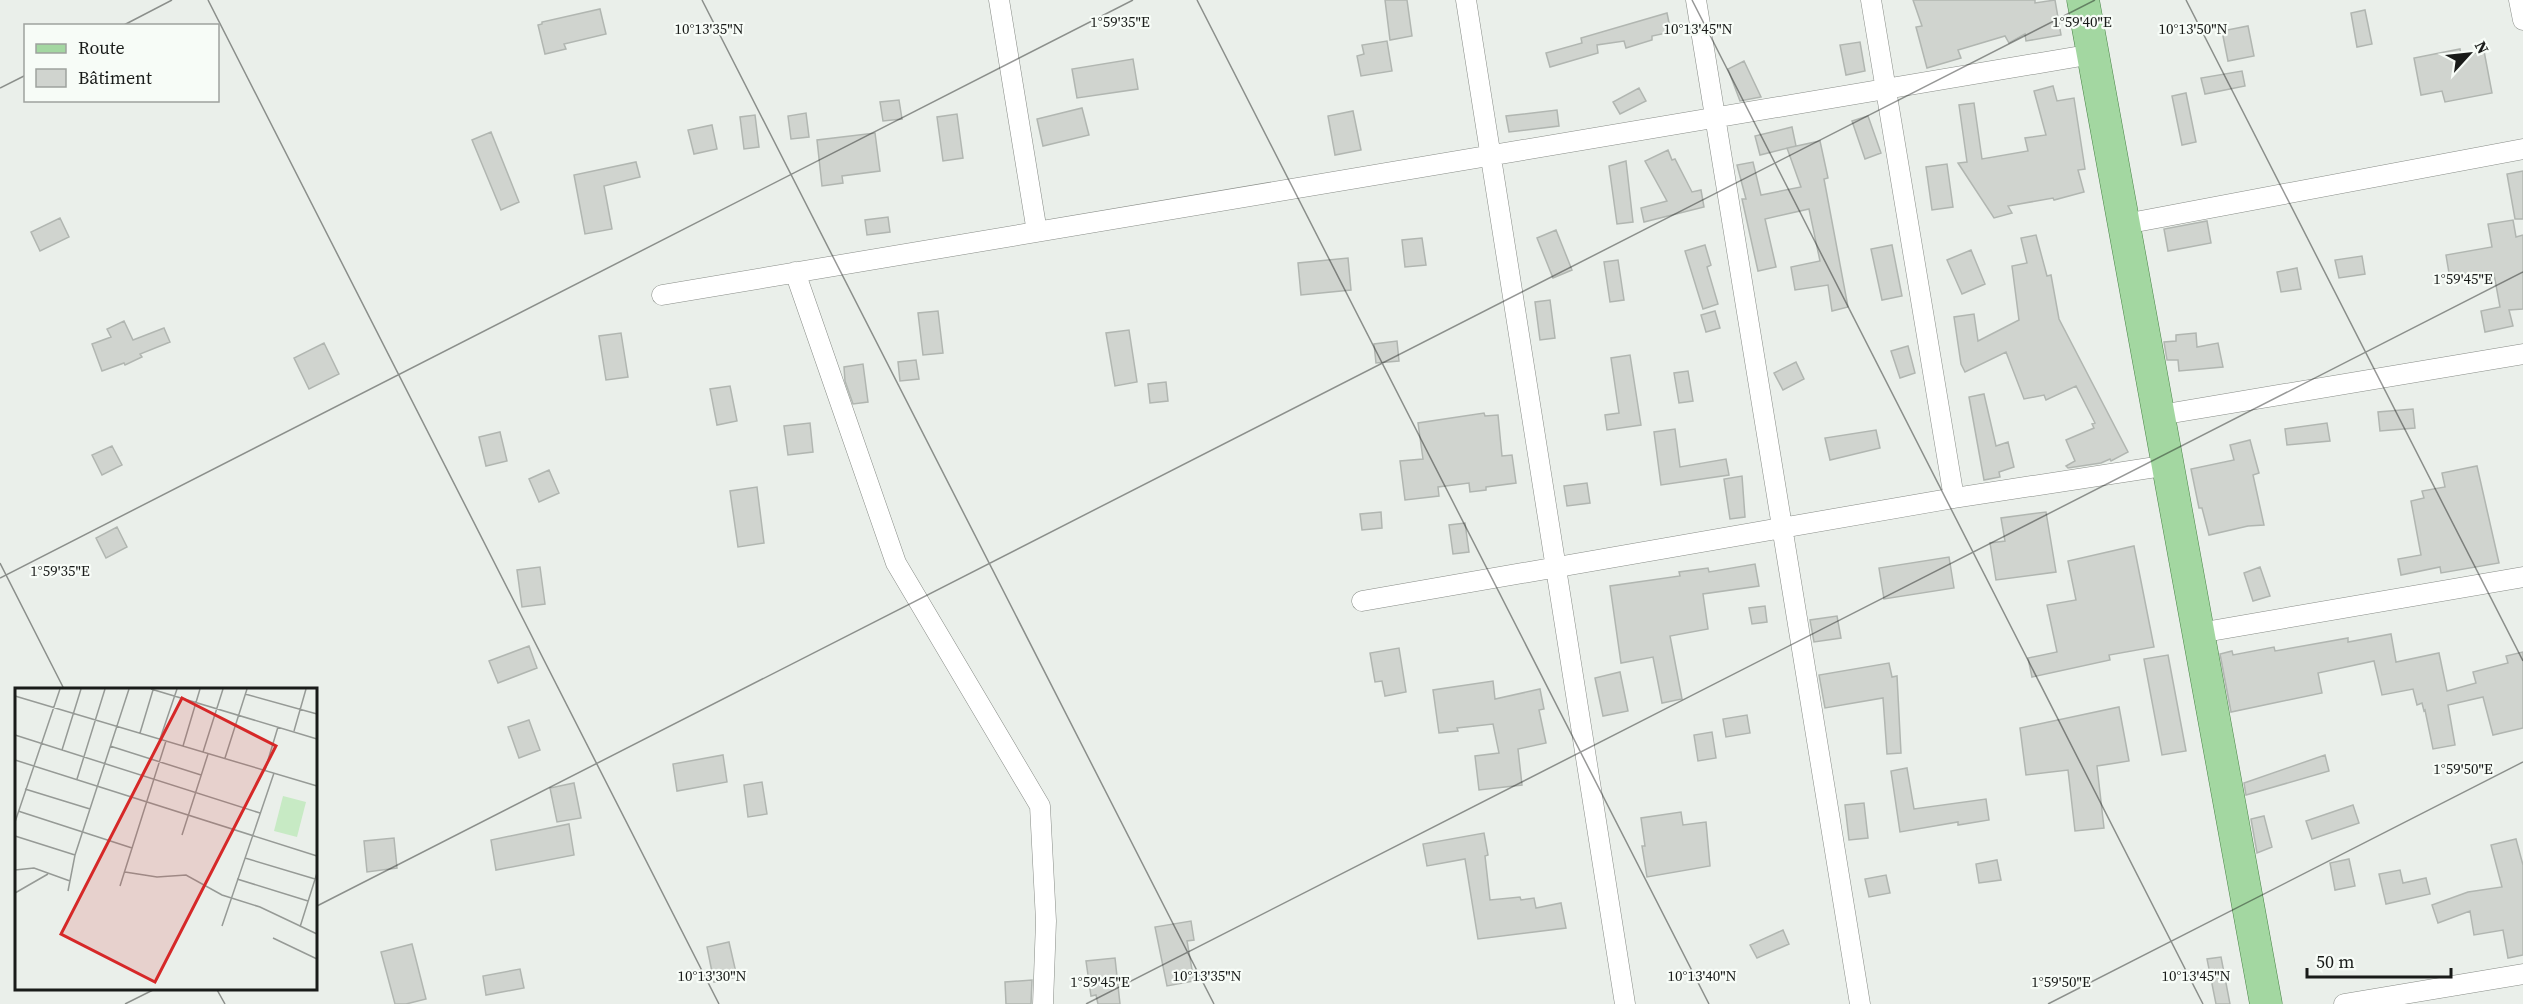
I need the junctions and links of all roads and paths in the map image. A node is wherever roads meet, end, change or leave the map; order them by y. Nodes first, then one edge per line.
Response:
1 (999, 0) edge
2 (1466, 0) edge
3 (1696, 0) edge
4 (1871, 0) edge
5 (2084, 0) edge
6 (2519, 0) edge
7 (2523, 20) edge
8 (2093, 54) junction
9 (1886, 89) junction
10 (1715, 117) junction
11 (2523, 149) edge
12 (1490, 155) junction
13 (2125, 224) junction
14 (1036, 232) junction
15 (795, 272) junction
16 (662, 295) dead end
17 (2523, 354) edge
18 (2160, 415) junction
19 (2169, 465) junction
20 (1954, 498) junction
21 (1782, 528) junction
22 (1555, 568) junction
23 (2523, 577) edge
24 (1362, 601) dead end
25 (2199, 633) junction
26 (2523, 974) edge
27 (1043, 1004) edge
28 (1625, 1004) edge
29 (1860, 1004) edge
30 (2266, 1004) edge
31 (2344, 1004) edge

1 - 14 street
2 - 12 street
3 - 10 street
4 - 9 street
5 - 8 main road
6 - 7 street
8 - 9 street
8 - 13 main road
9 - 10 street
9 - 20 street
10 - 12 street
10 - 21 street
11 - 13 street
12 - 14 street
12 - 22 street
13 - 18 main road
14 - 15 street
15 - 16 street
15 - 27 street
17 - 18 street
18 - 19 main road
19 - 20 street
19 - 25 main road
20 - 21 street
21 - 22 street
21 - 29 street
22 - 24 street
22 - 28 street
23 - 25 street
25 - 30 main road
26 - 31 street

